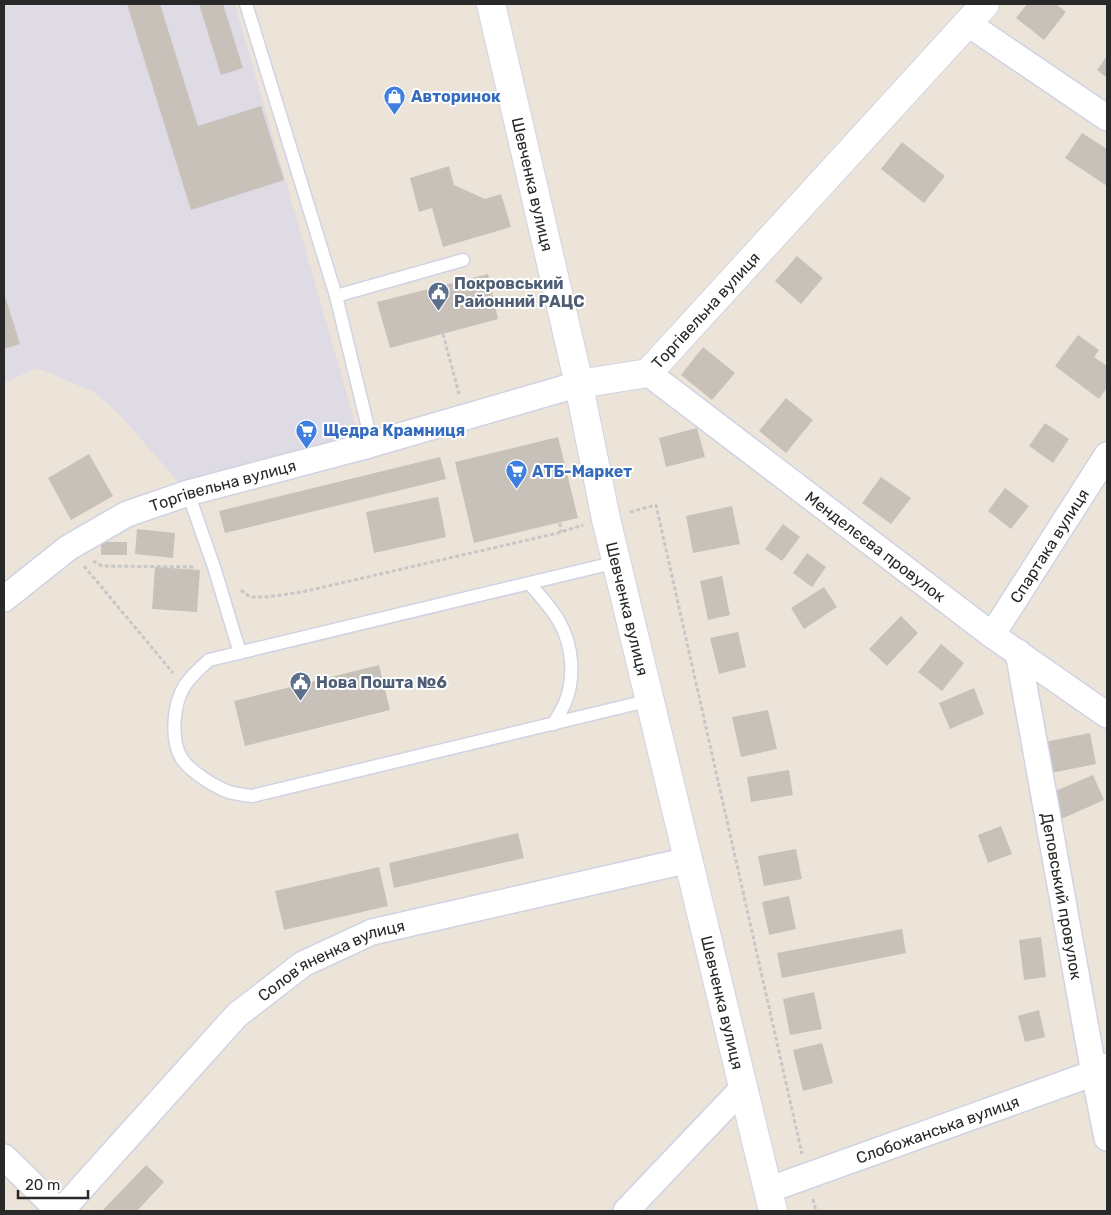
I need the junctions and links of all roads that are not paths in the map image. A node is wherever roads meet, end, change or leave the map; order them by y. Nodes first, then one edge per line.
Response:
1 (246, 4) edge
2 (491, 4) edge
3 (985, 4) edge
4 (967, 23) junction
5 (1107, 118) edge
6 (463, 260) dead end
7 (336, 296) junction
8 (648, 373) junction
9 (578, 384) junction
10 (372, 444) junction
11 (1107, 456) edge
12 (188, 493) junction
13 (618, 562) junction
14 (529, 583) junction
15 (4, 598) edge
16 (992, 635) junction
17 (1018, 652) junction
18 (240, 653) junction
19 (651, 700) junction
20 (1107, 715) edge
21 (554, 724) junction
22 (689, 860) junction
23 (1100, 1069) edge
24 (743, 1088) junction
25 (1107, 1138) edge
26 (4, 1157) edge
27 (770, 1201) edge
28 (60, 1211) edge
29 (626, 1211) edge

1 - 7 lane
2 - 9 street, Шевченка вулиця
3 - 4 street, Торгівельна вулиця
4 - 5 street
4 - 8 street, Торгівельна вулиця
6 - 7 lane
7 - 10 lane
8 - 9 street, Торгівельна вулиця
8 - 16 street, Менделєєва провулок
9 - 10 street, Торгівельна вулиця
9 - 13 street, Шевченка вулиця
10 - 12 street, Торгівельна вулиця
11 - 16 street, Спартака вулиця
12 - 15 street, Торгівельна вулиця
12 - 18 lane
13 - 14 lane
13 - 19 street, Шевченка вулиця
14 - 18 lane
14 - 21 lane
16 - 17 street, Менделєєва провулок
17 - 20 street, Менделєєва провулок
17 - 23 street, Деповський провулок
18 - 21 lane
19 - 21 lane
19 - 22 street, Шевченка вулиця
22 - 24 street, Шевченка вулиця
22 - 28 street, Солов’яненка вулиця
23 - 25 street, Деповський провулок
23 - 27 street, Слобожанська вулиця
24 - 27 street, Шевченка вулиця
24 - 29 street
26 - 28 street

